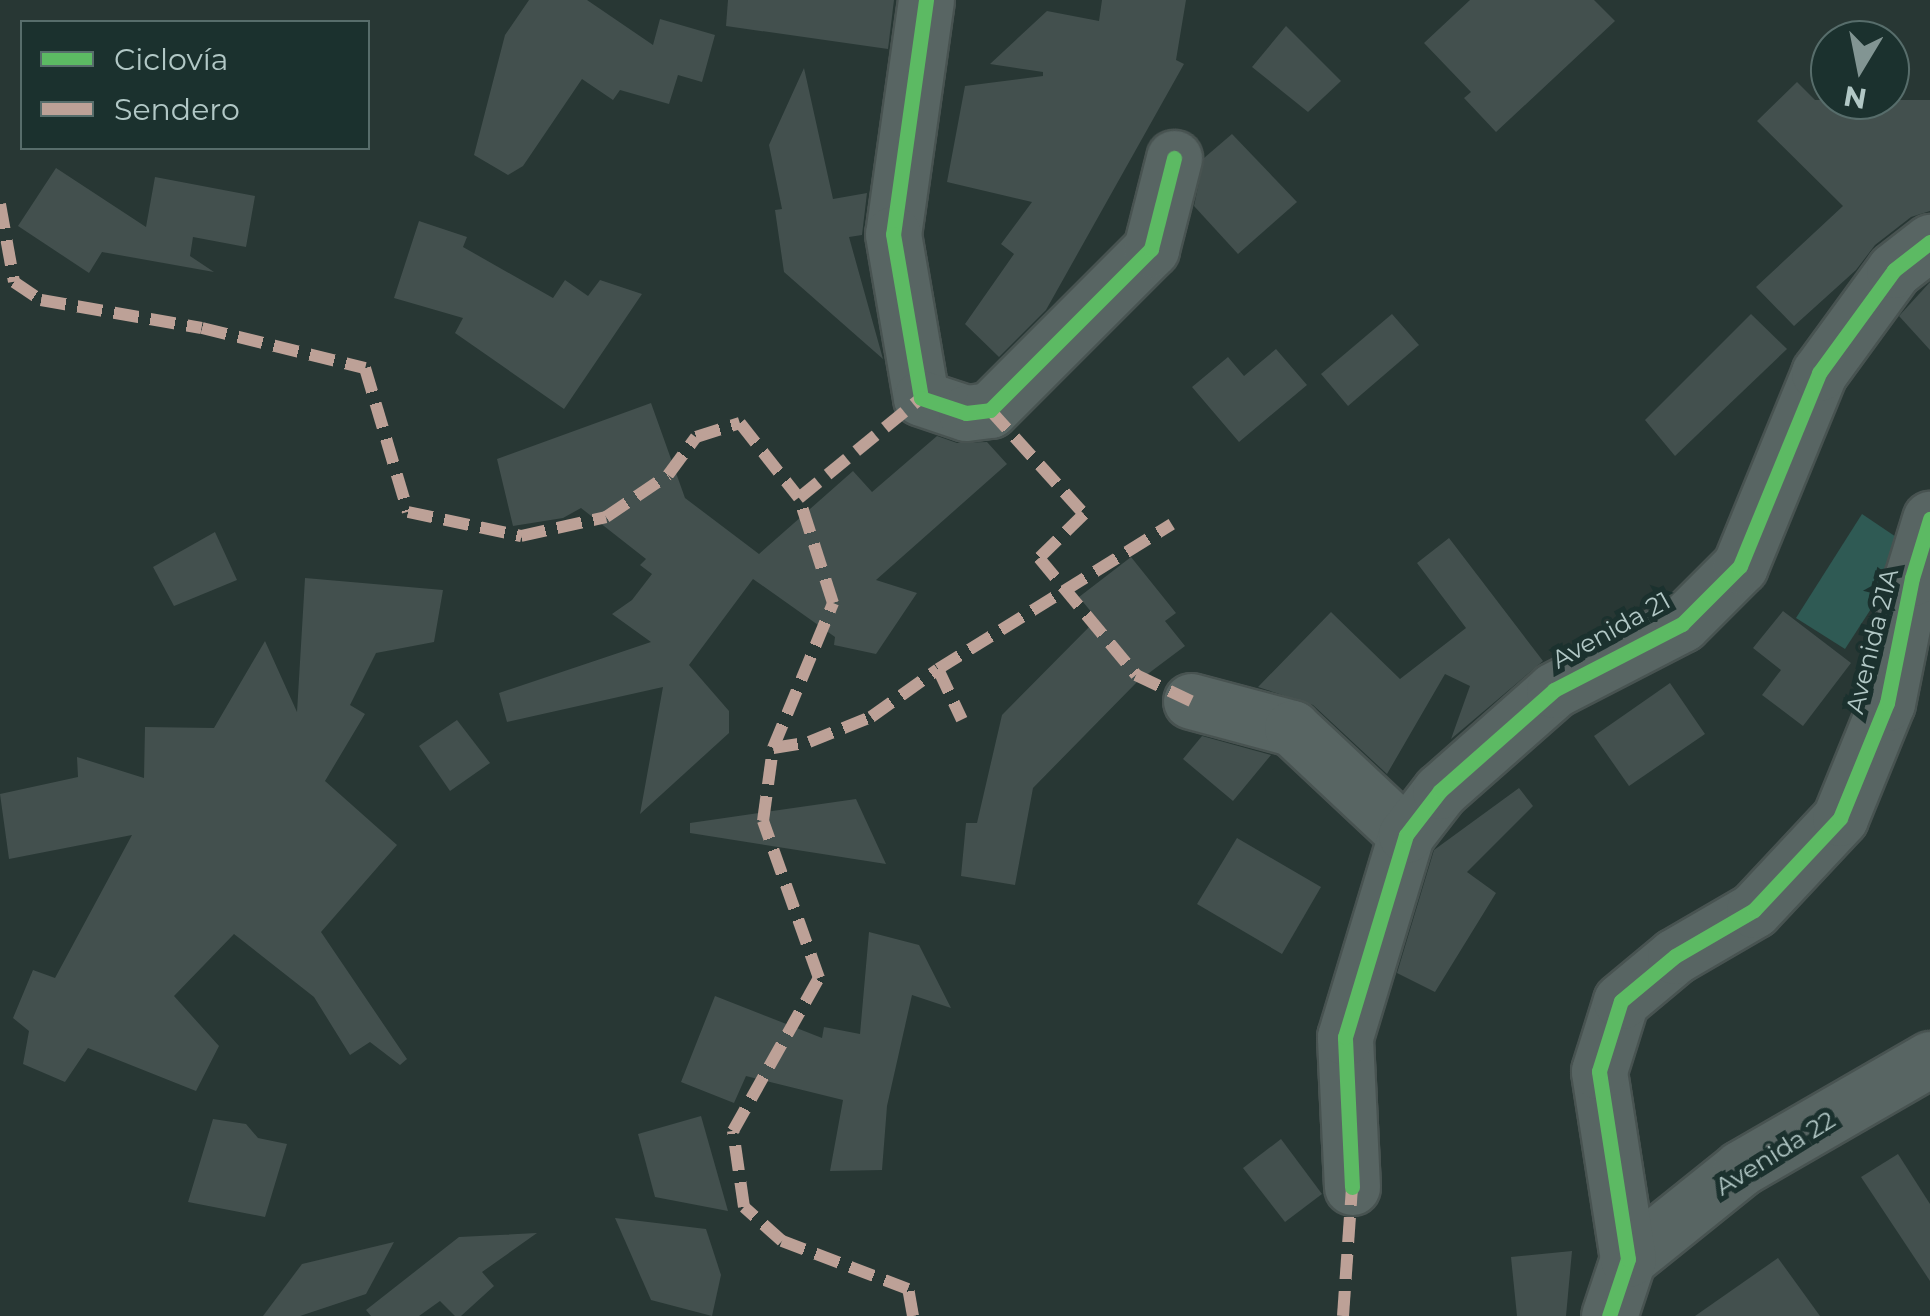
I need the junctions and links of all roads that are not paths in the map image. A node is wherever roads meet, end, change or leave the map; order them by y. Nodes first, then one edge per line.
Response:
1 (926, 0) edge
2 (1174, 158) dead end
3 (1930, 242) edge
4 (1930, 519) edge
5 (1192, 700) dead end
6 (1406, 835) junction
7 (1930, 1059) edge
8 (1352, 1187) dead end
9 (1628, 1259) junction
10 (1609, 1316) edge

1 - 2 street
3 - 6 street, Avenida 21
4 - 9 street, Avenida 21A
5 - 6 street
6 - 8 street, Avenida 21
7 - 9 street, Avenida 22
9 - 10 street

